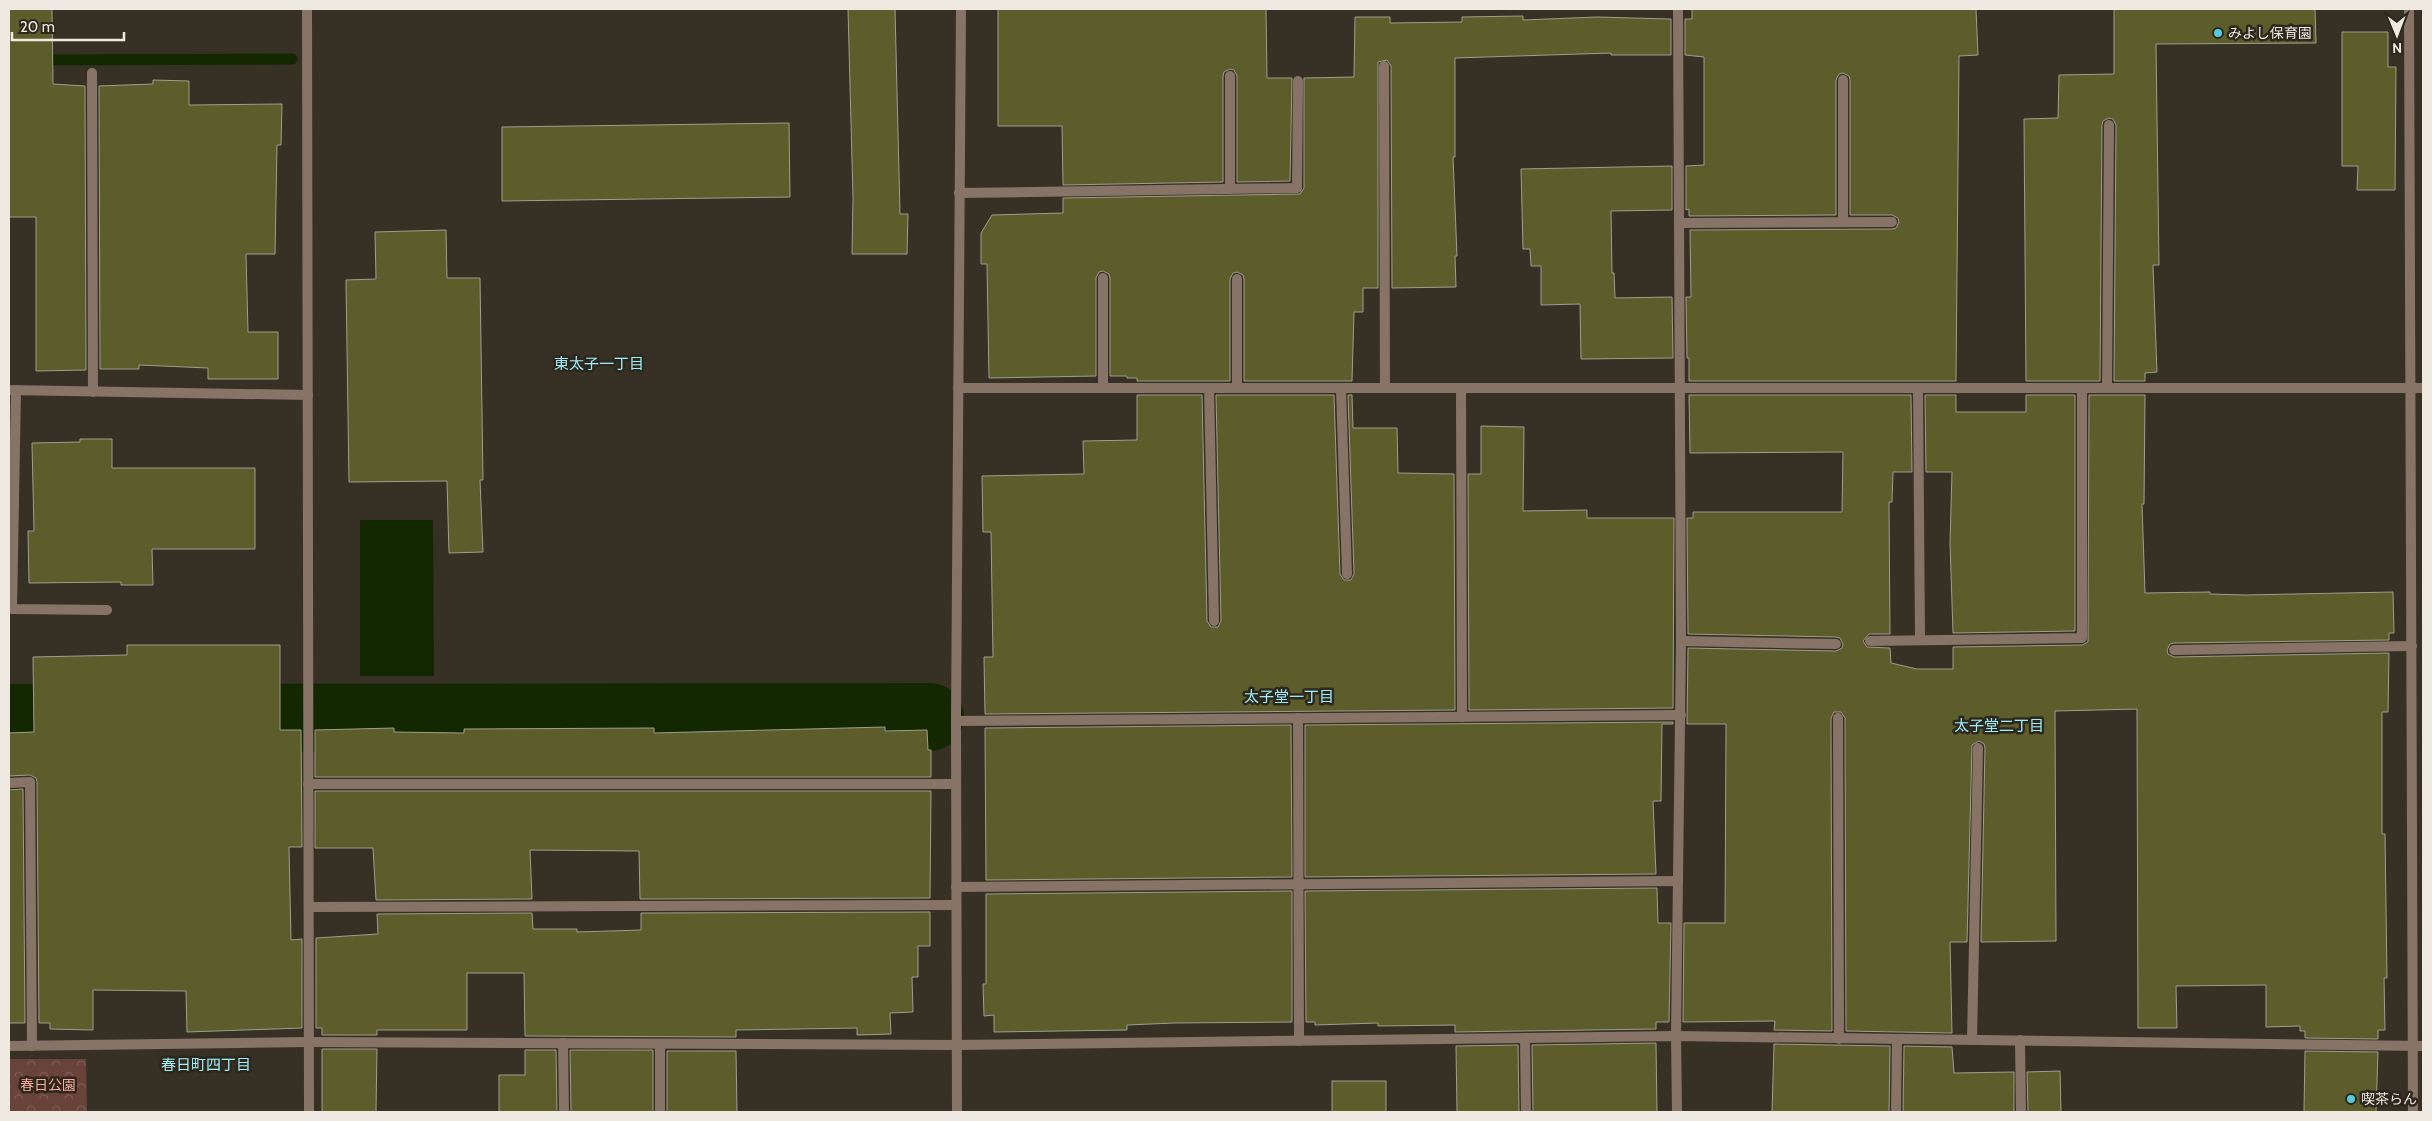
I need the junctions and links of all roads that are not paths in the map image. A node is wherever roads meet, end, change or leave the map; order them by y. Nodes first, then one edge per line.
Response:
1 (307, 9) edge
2 (961, 9) edge
3 (1678, 9) edge
4 (2409, 9) edge
5 (1384, 66) dead end
6 (92, 73) dead end
7 (1230, 76) dead end
8 (1843, 80) dead end
9 (1298, 81) dead end
10 (2109, 125) dead end
11 (1230, 189) junction
12 (959, 193) junction
13 (1844, 222) junction
14 (1892, 222) dead end
15 (1680, 223) junction
16 (1103, 278) dead end
17 (1237, 279) dead end
18 (958, 388) junction
19 (1103, 388) junction
20 (1210, 388) junction
21 (1238, 388) junction
22 (1341, 388) junction
23 (1385, 388) junction
24 (1461, 388) junction
25 (1681, 388) junction
26 (1918, 388) junction
27 (2082, 388) junction
28 (2106, 388) junction
29 (2411, 388) junction
30 (2423, 388) edge
31 (12, 390) edge
32 (93, 392) junction
33 (308, 395) junction
34 (1348, 574) dead end
35 (108, 610) dead end
36 (1214, 621) dead end
37 (1920, 640) junction
38 (1870, 641) dead end
39 (1681, 642) junction
40 (1836, 644) dead end
41 (2412, 646) junction
42 (2174, 650) dead end
43 (1680, 715) junction
44 (1462, 717) junction
45 (1298, 718) junction
46 (1838, 718) dead end
47 (956, 721) junction
48 (1978, 748) dead end
49 (9, 782) edge
50 (308, 784) junction
51 (956, 784) junction
52 (1678, 881) junction
53 (1298, 884) junction
54 (956, 887) junction
55 (956, 905) junction
56 (309, 907) junction
57 (1676, 1036) junction
58 (1525, 1038) junction
59 (1838, 1039) junction
60 (1897, 1040) junction
61 (1972, 1040) junction
62 (2020, 1040) junction
63 (1299, 1041) junction
64 (309, 1042) junction
65 (563, 1043) junction
66 (660, 1044) junction
67 (957, 1045) junction
68 (9, 1046) edge
69 (32, 1046) junction
70 (2418, 1046) edge
71 (309, 1112) edge
72 (564, 1112) edge
73 (660, 1112) edge
74 (957, 1112) edge
75 (1526, 1112) edge
76 (1677, 1112) edge
77 (1896, 1112) edge
78 (2021, 1112) edge
79 (2413, 1112) edge

1 - 33 street
2 - 12 street
3 - 15 street
4 - 29 street
5 - 23 street
6 - 32 street
7 - 11 street
8 - 13 street
9 - 11 street
10 - 28 street
11 - 12 street
12 - 18 street
13 - 14 street
13 - 15 street
15 - 25 street
16 - 19 street
17 - 21 street
18 - 19 street
18 - 47 street
19 - 20 street
20 - 21 street
20 - 36 street
21 - 22 street
22 - 23 street
22 - 34 street
23 - 24 street
24 - 25 street
24 - 44 street
25 - 26 street
25 - 39 street
26 - 27 street
26 - 37 street
27 - 28 street
27 - 37 street
28 - 29 street
29 - 30 street
29 - 41 street
31 - 32 street
31 - 35 street
32 - 33 street
33 - 50 street
37 - 38 street
39 - 40 street
39 - 43 street
41 - 42 street
41 - 70 street
43 - 44 street
43 - 52 street
44 - 45 street
45 - 47 street
45 - 53 street
46 - 59 street
47 - 51 street
48 - 61 street
49 - 69 street
50 - 51 street
50 - 56 street
51 - 54 street
52 - 53 street
52 - 57 street
53 - 54 street
53 - 63 street
54 - 55 street
55 - 56 street
55 - 67 street
56 - 64 street
57 - 58 street
57 - 59 street
57 - 76 street
58 - 63 street
58 - 75 street
59 - 60 street
60 - 61 street
60 - 77 street
61 - 62 street
62 - 70 street
62 - 78 street
63 - 67 street
64 - 65 street
64 - 69 street
64 - 71 street
65 - 66 street
65 - 72 street
66 - 67 street
66 - 73 street
67 - 74 street
68 - 69 street
70 - 79 street

